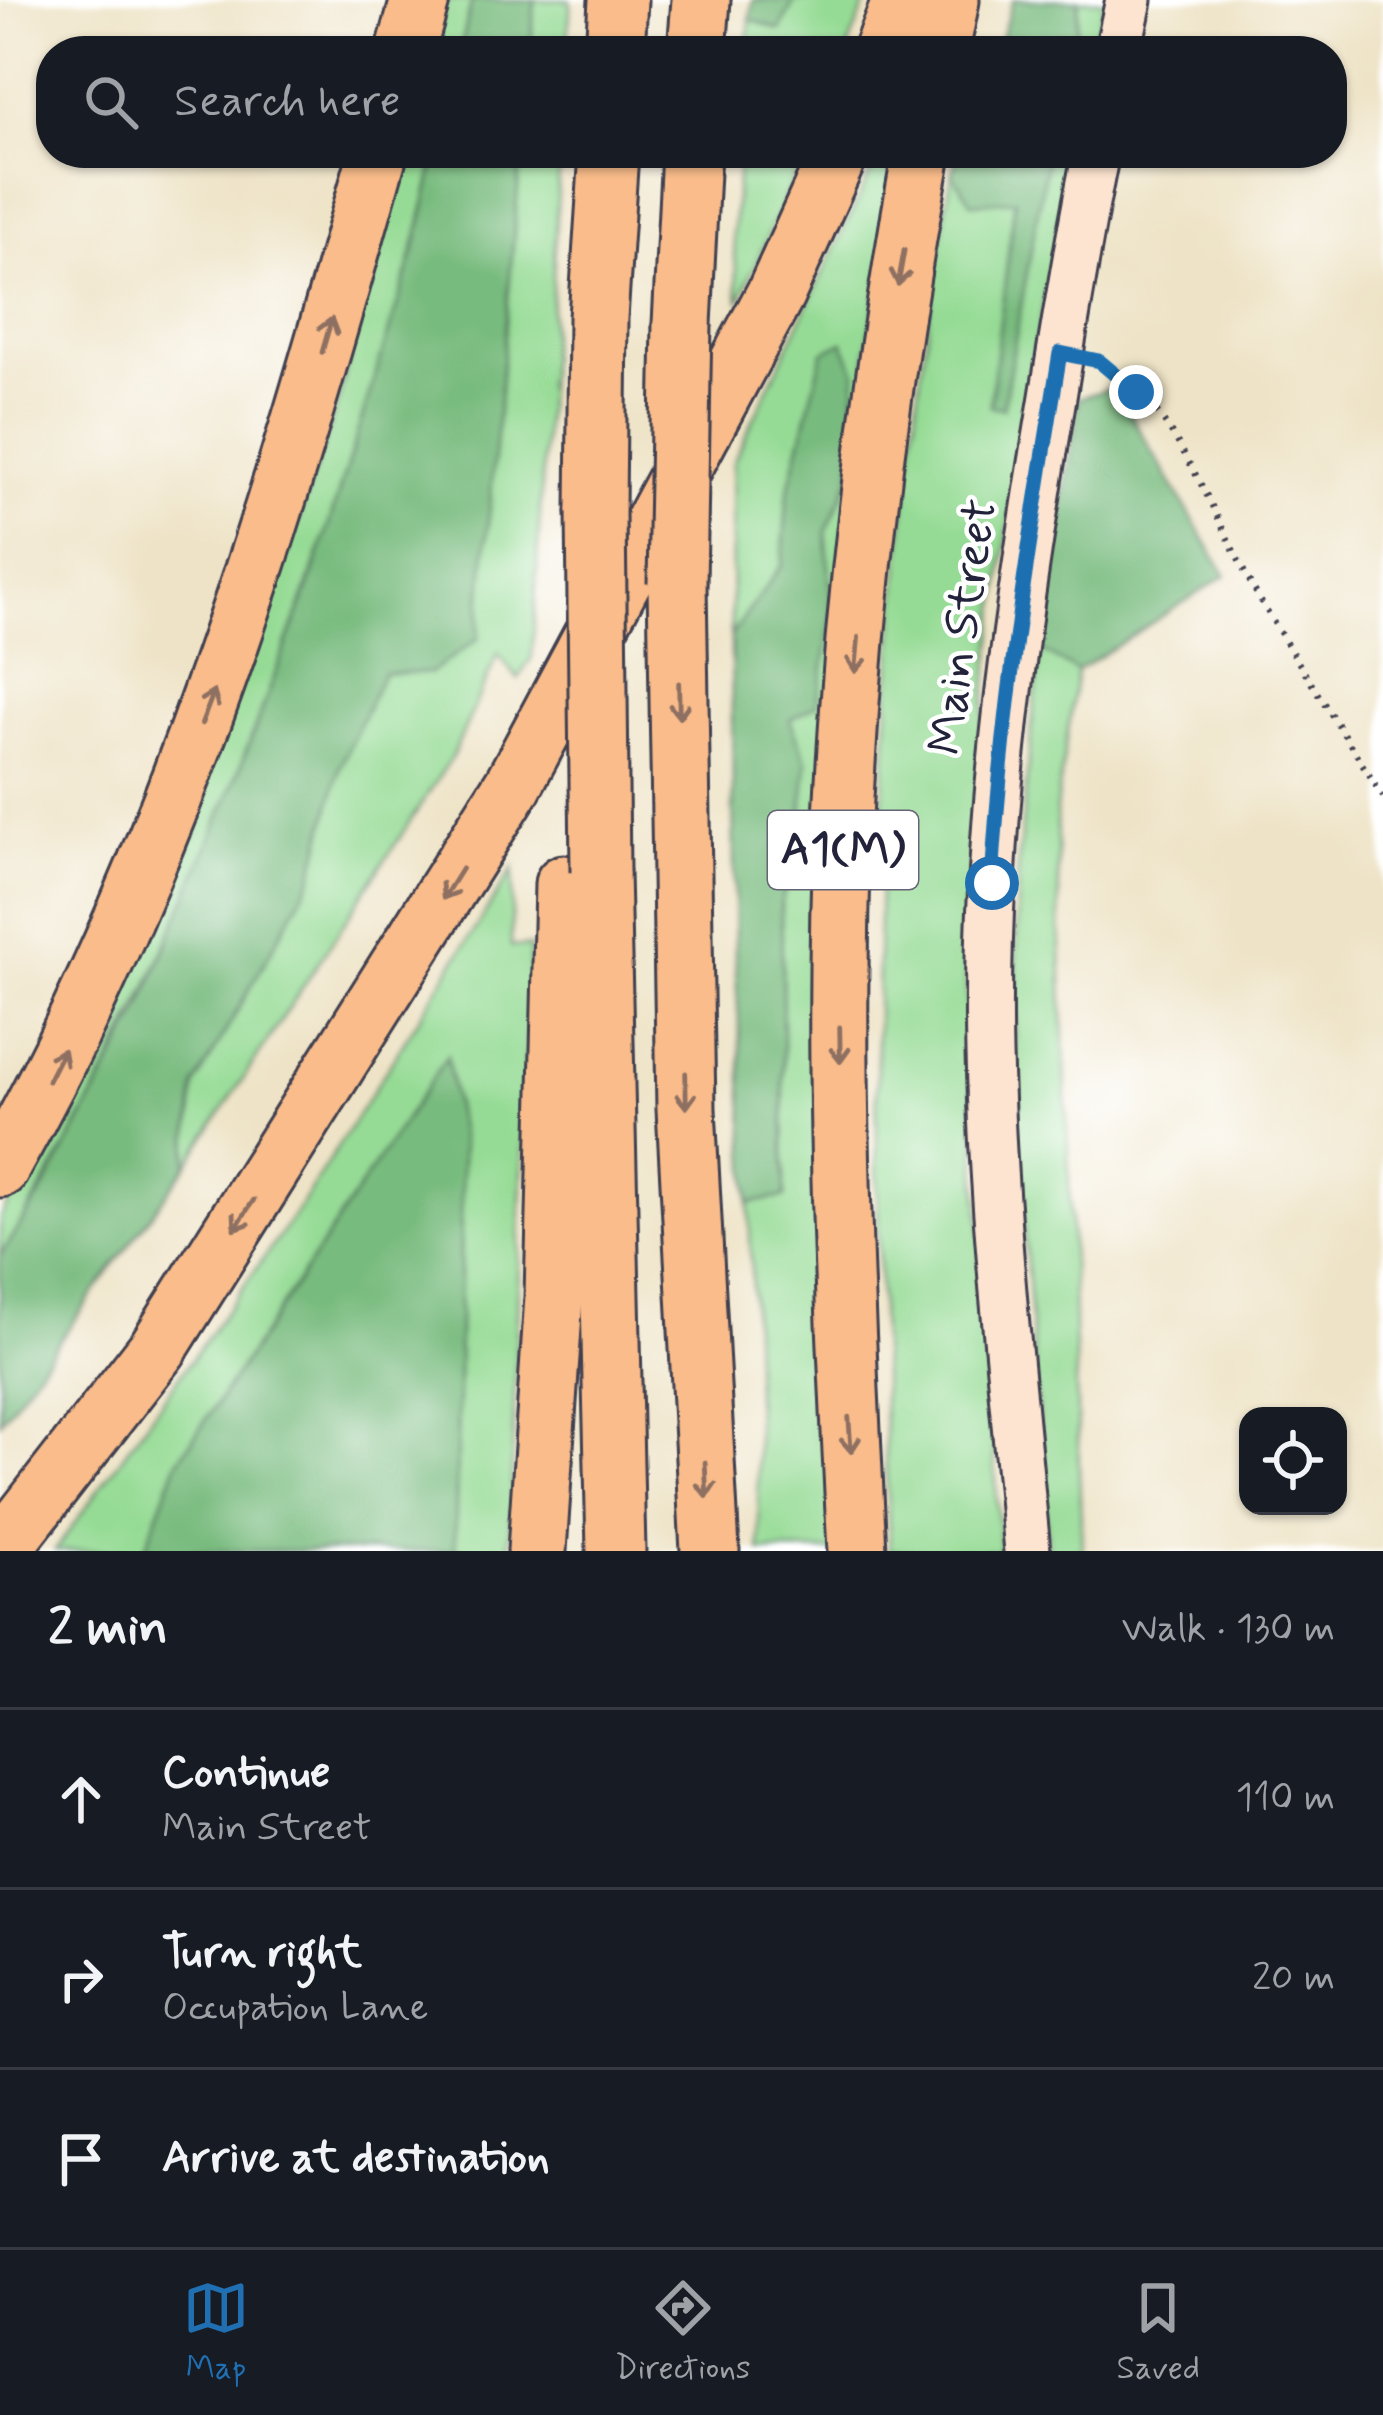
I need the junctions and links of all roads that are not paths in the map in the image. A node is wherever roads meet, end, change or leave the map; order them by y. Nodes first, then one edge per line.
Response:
1 (420, 0) edge
2 (618, 0) edge
3 (701, 0) edge
4 (902, 0) edge
5 (950, 0) edge
6 (1129, 0) edge
7 (410, 36) edge
8 (616, 36) edge
9 (698, 36) edge
10 (888, 36) edge
11 (943, 36) edge
12 (1121, 36) edge
13 (374, 168) edge
14 (607, 168) edge
15 (690, 168) edge
16 (831, 168) edge
17 (919, 168) edge
18 (1093, 168) edge
19 (582, 875) junction
20 (0, 1168) edge
21 (0, 1551) edge
22 (537, 1551) edge
23 (616, 1551) edge
24 (710, 1551) edge
25 (856, 1551) edge
26 (1027, 1551) edge

1 - 7 highway
2 - 8 highway
3 - 9 highway
4 - 10 highway
5 - 11 highway
6 - 12 street
20 -> 13 highway
14 - 19 highway, bridge
15 -> 24 highway, bridge
16 -> 21 highway
17 -> 25 highway, A1(M)
18 - 26 street, Main Street
19 - 22 highway
19 - 23 highway

